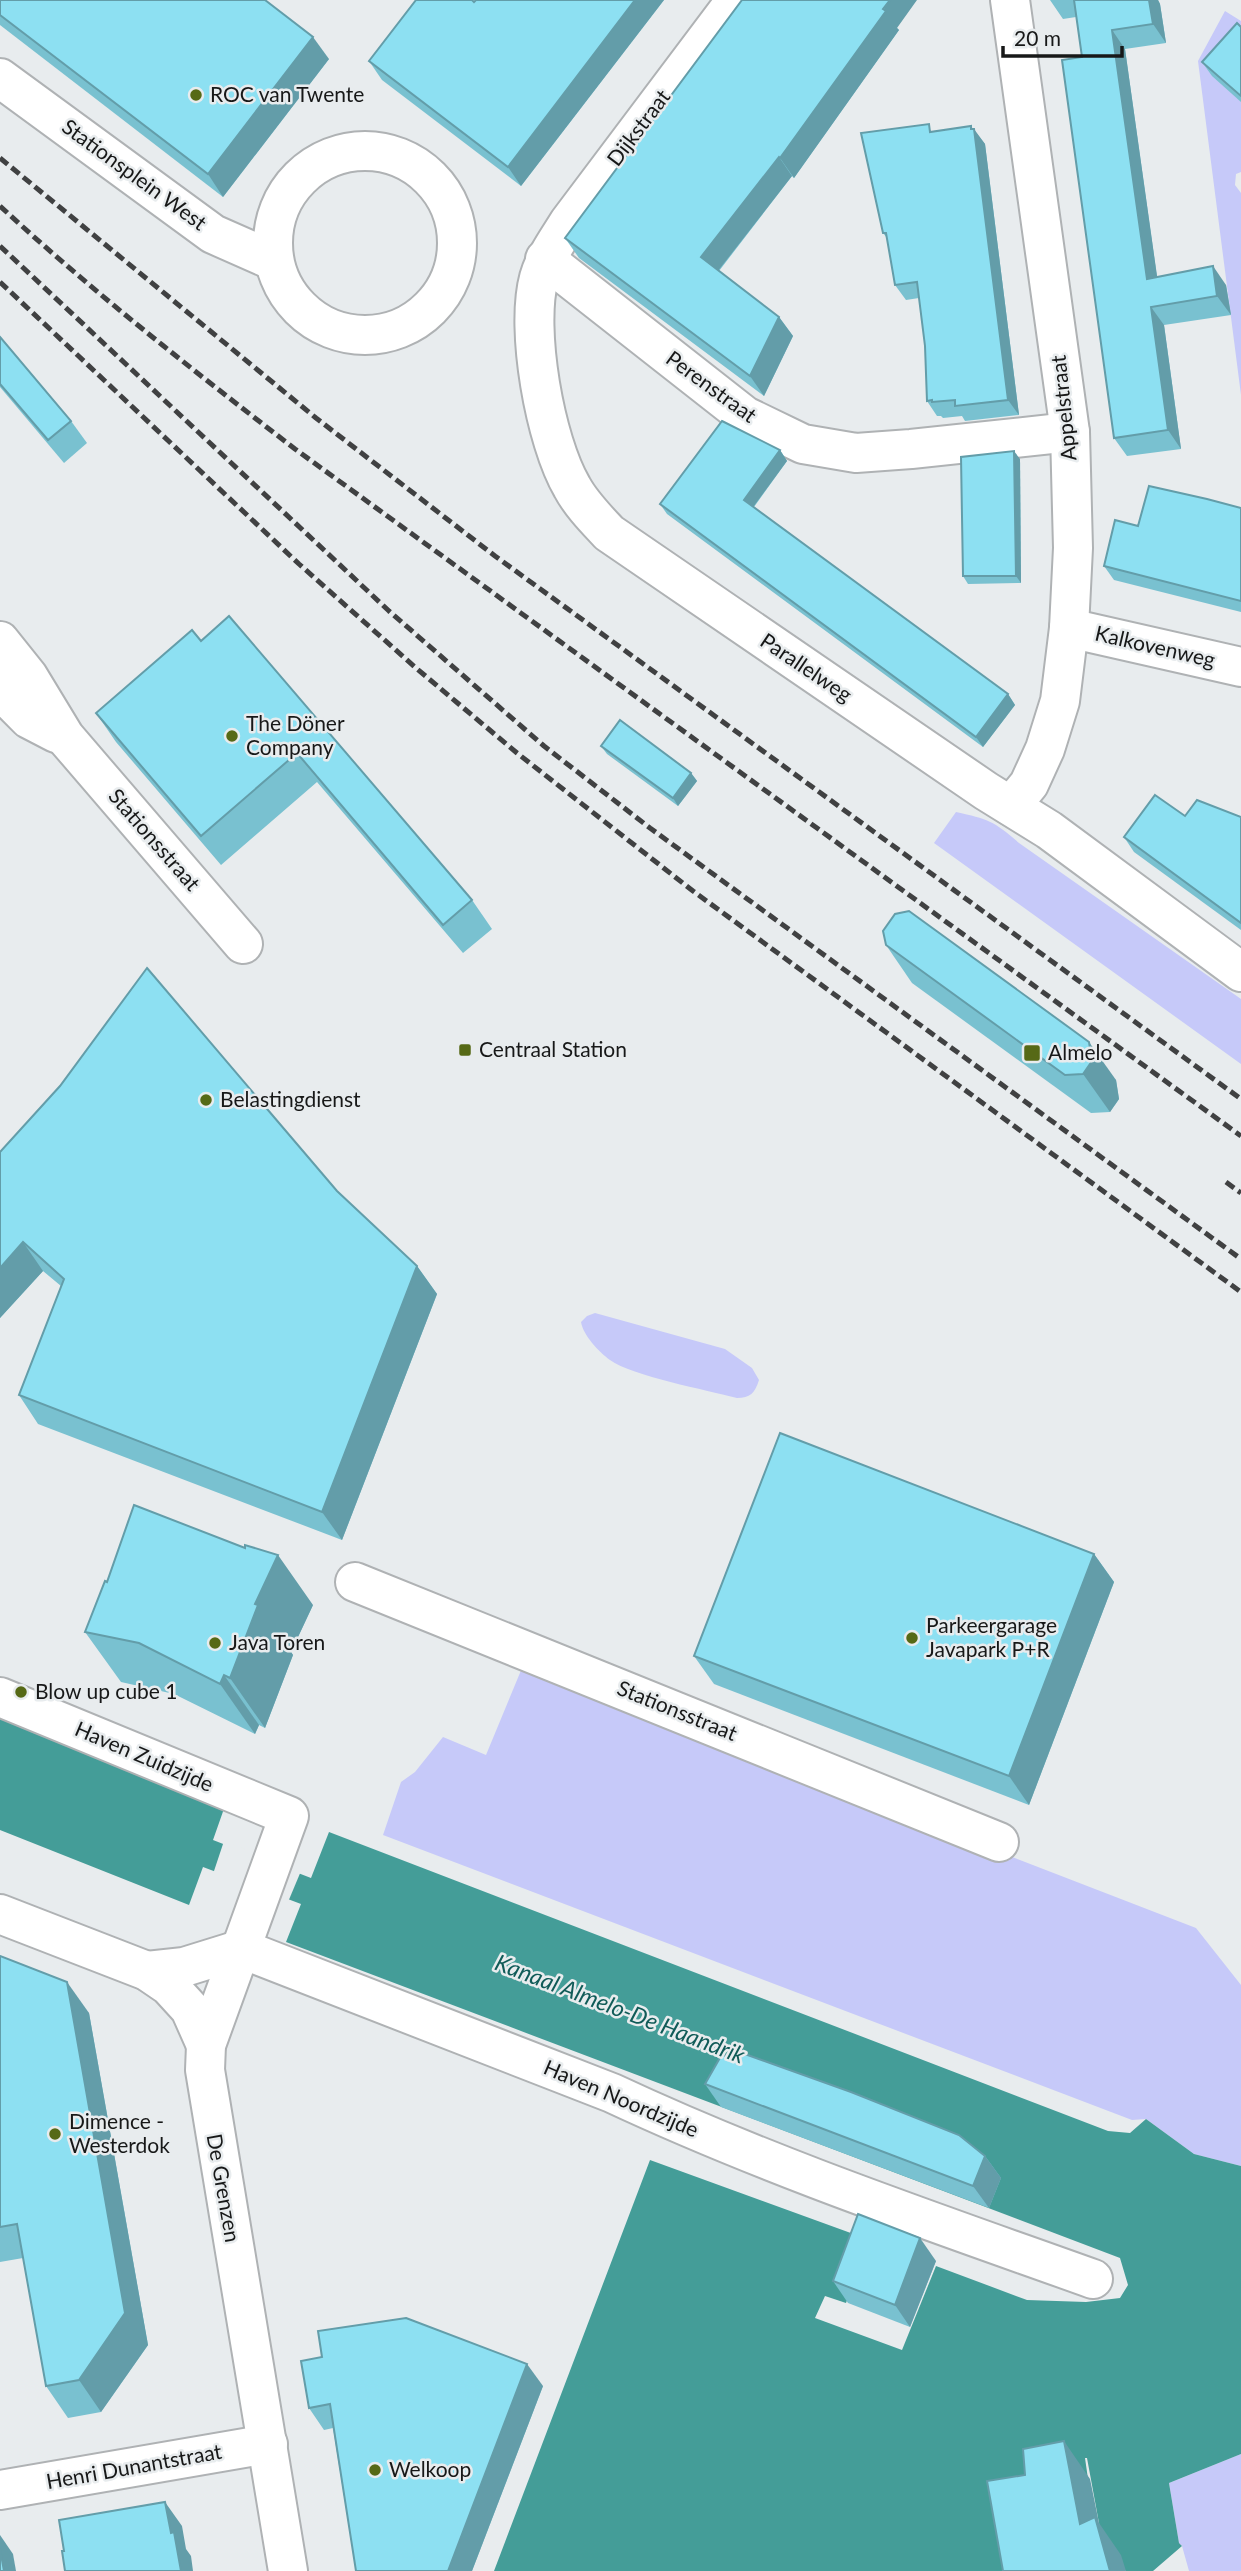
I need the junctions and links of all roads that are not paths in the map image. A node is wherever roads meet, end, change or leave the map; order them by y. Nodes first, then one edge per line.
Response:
1 (736, 0) edge
2 (1010, 0) edge
3 (0, 78) edge
4 (545, 259) junction
5 (274, 261) junction
6 (1070, 432) junction
7 (1069, 628) junction
8 (0, 641) edge
9 (1241, 667) edge
10 (0, 690) edge
11 (65, 737) junction
12 (1012, 806) junction
13 (243, 943) dead end
14 (1241, 972) edge
15 (355, 1582) dead end
16 (0, 1697) edge
17 (289, 1816) joint
18 (999, 1842) dead end
19 (0, 1914) edge
20 (242, 1949) junction
21 (147, 1970) junction
22 (206, 2045) junction
23 (1093, 2280) dead end
24 (268, 2444) junction
25 (0, 2490) edge
26 (288, 2571) edge

1 - 4 street, Dijkstraat
2 - 6 street, Appelstraat
3 - 5 street, Stationsplein West
4 - 6 street, Perenstraat
4 - 12 street, Parallelweg
5 - 5 street
6 - 7 street, Appelstraat
7 - 9 street, Kalkovenweg
7 - 12 street, Appelstraat
8 - 11 street, Stationsstraat
10 - 11 street, Stationsstraat
11 - 13 street, Stationsstraat
12 - 14 street, Parallelweg
15 - 18 street, Stationsstraat
16 - 17 street, Haven Zuidzijde
17 - 20 street, De Grenzen
19 - 21 street
20 - 21 street
20 - 22 street, De Grenzen
20 - 23 street, Haven Noordzijde
21 - 22 street
22 - 24 street, De Grenzen
24 - 25 street, Henri Dunantstraat
24 - 26 street, De Grenzen

